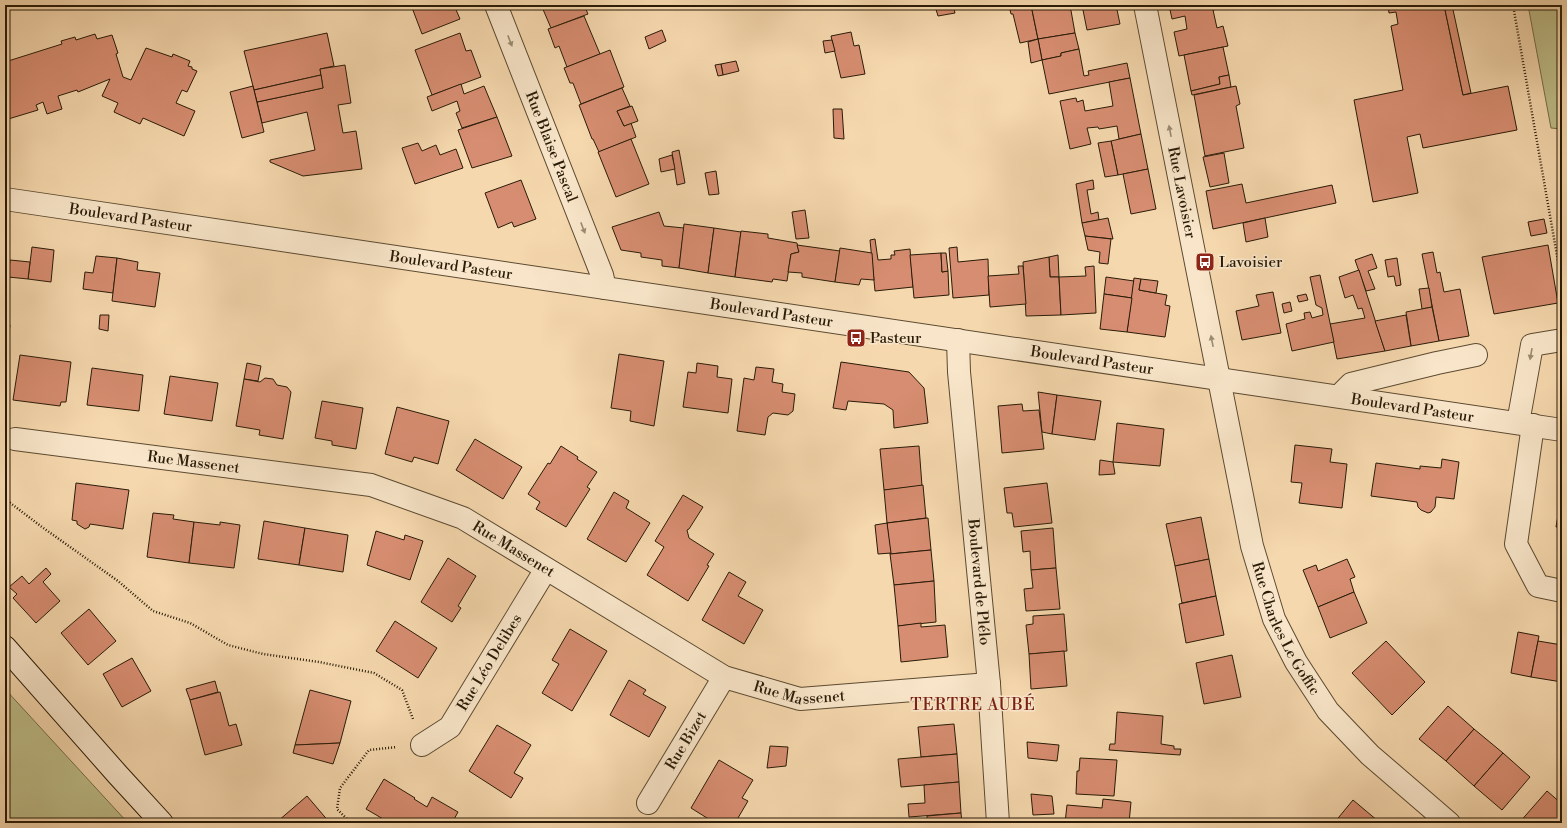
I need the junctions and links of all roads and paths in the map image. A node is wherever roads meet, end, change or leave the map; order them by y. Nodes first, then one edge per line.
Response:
1 (496, 5) edge
2 (1145, 5) edge
3 (1513, 5) edge
4 (5, 199) edge
5 (1562, 284) edge
6 (605, 288) junction
7 (958, 340) junction
8 (1562, 340) edge
9 (1476, 355) dead end
10 (1220, 379) junction
11 (1339, 396) junction
12 (1525, 424) junction
13 (1562, 430) edge
14 (15, 439) dead end
15 (5, 499) edge
16 (546, 568) junction
17 (1562, 591) edge
18 (5, 647) edge
19 (724, 677) junction
20 (989, 684) junction
21 (402, 690) dead end
22 (422, 745) joint
23 (648, 803) dead end
24 (162, 823) edge
25 (351, 823) edge
26 (998, 823) edge
27 (1449, 823) edge

1 -> 6 street, Rue Blaise Pascal
10 -> 2 street, Rue Lavoisier
3 - 5 path
4 - 6 street, Boulevard Pasteur
6 - 7 street, Boulevard Pasteur
7 - 10 street, Boulevard Pasteur
7 - 20 street, Boulevard de Plélo
8 -> 12 street
9 - 11 street
10 - 11 street, Boulevard Pasteur
10 - 27 street, Rue Charles Le Goffic
11 - 12 street, Boulevard Pasteur
12 - 13 street, Boulevard Pasteur
12 - 17 street
14 - 16 street, Rue Massenet
15 - 21 path
16 - 19 street, Rue Massenet
16 - 22 street, Rue Léo Delibes
18 - 24 street
19 - 20 street, Rue Massenet
19 - 23 street, Rue Bizet
20 - 26 street, Boulevard de Plélo
22 - 25 path

